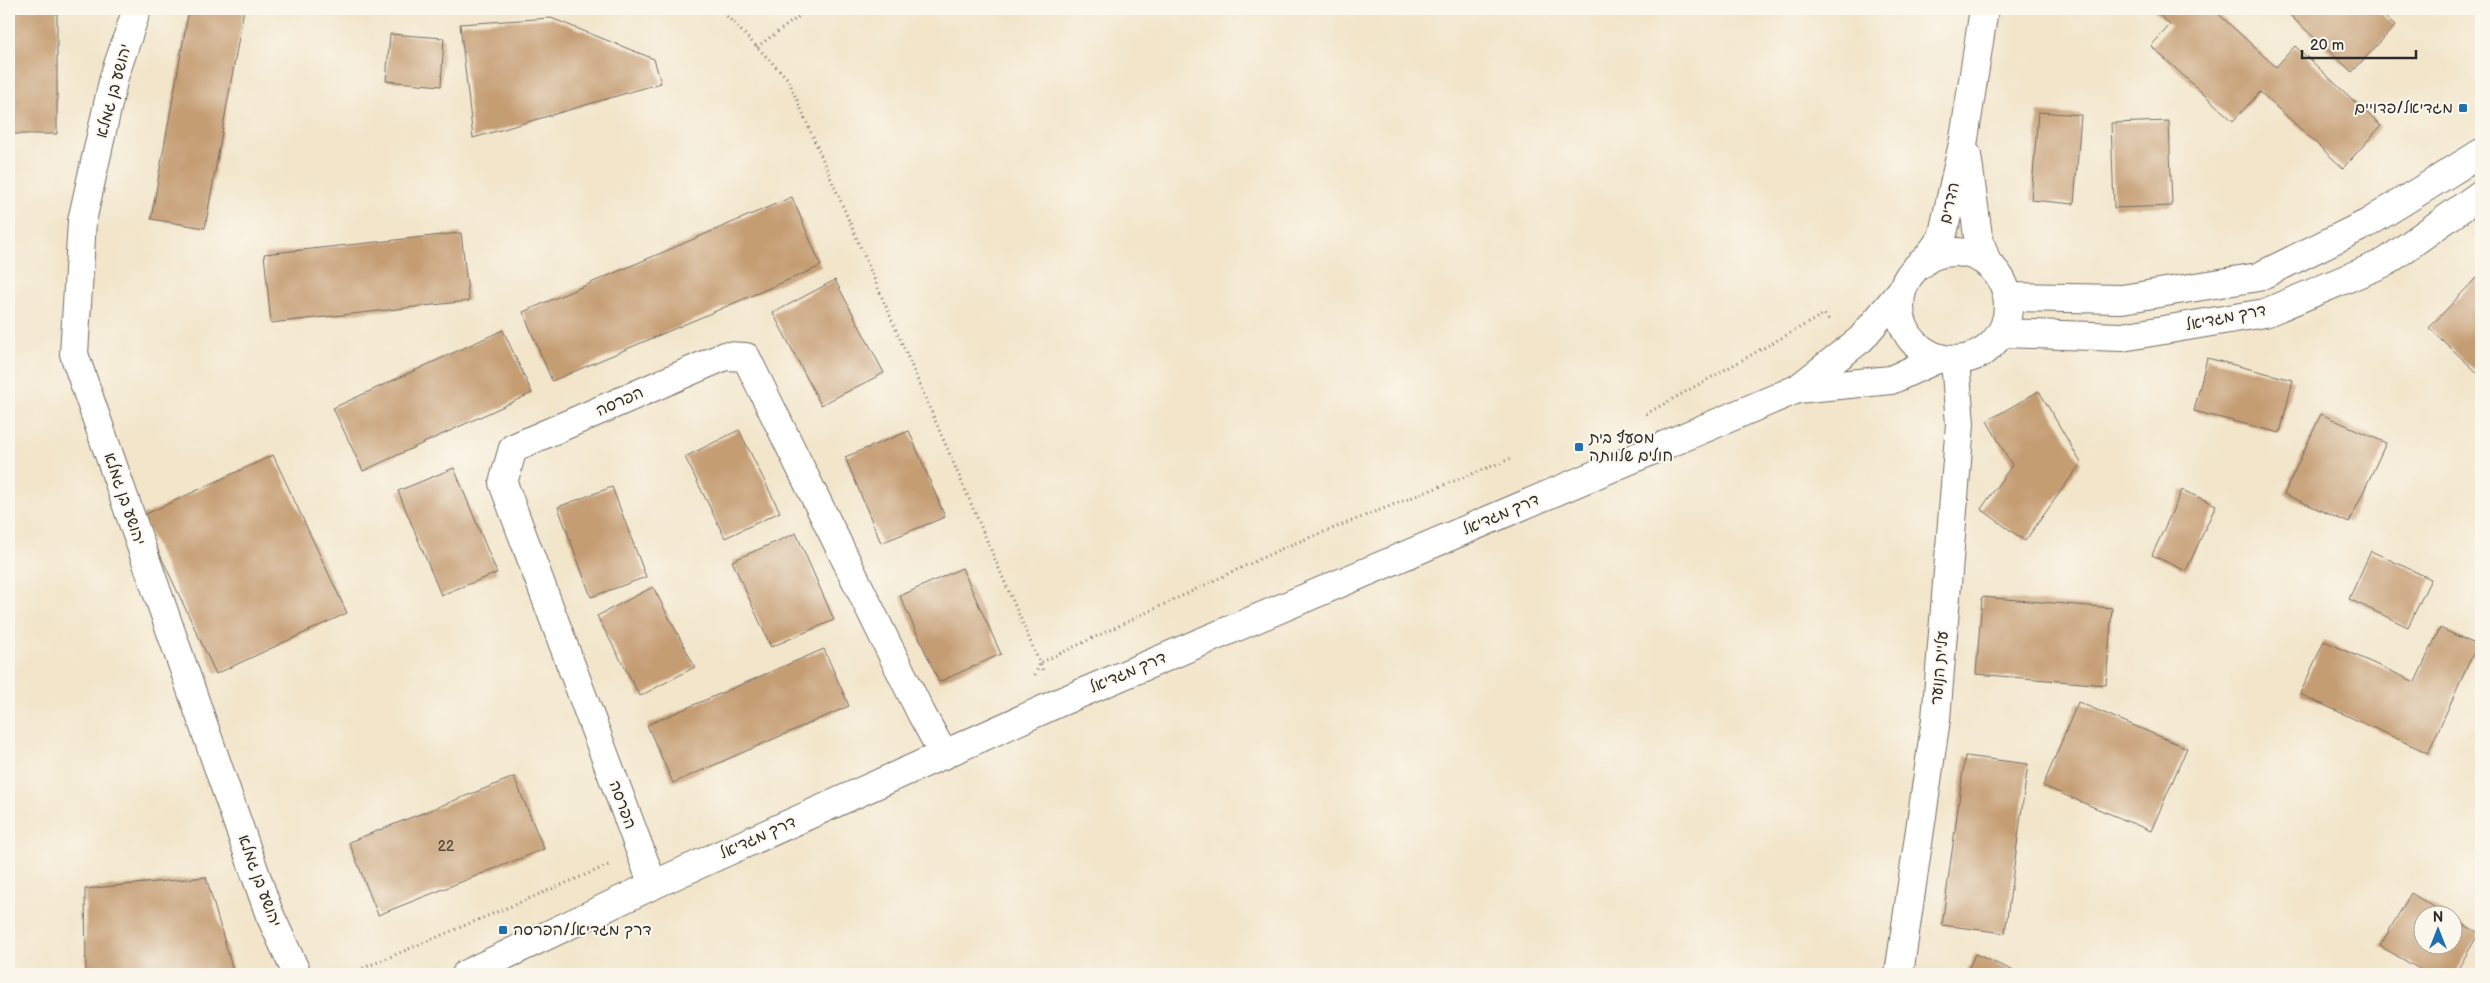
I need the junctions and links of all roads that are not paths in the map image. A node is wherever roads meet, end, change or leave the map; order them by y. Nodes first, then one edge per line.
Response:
1 (138, 9) edge
2 (1984, 9) edge
3 (1964, 139) junction
4 (2481, 153) edge
5 (2481, 194) edge
6 (1924, 263) junction
7 (1986, 263) junction
8 (1902, 290) junction
9 (2008, 297) junction
10 (2001, 333) junction
11 (1947, 359) junction
12 (1797, 389) junction
13 (944, 755) junction
14 (653, 885) junction
15 (296, 974) edge
16 (466, 974) edge
17 (1899, 974) edge

1 - 15 street, יהושע בן גמלא
2 - 3 street, הדרים
3 - 6 street, הדרים
3 - 7 street, הדרים
4 - 9 street
5 - 10 street, דרך מגדיאל
6 - 7 street
6 - 8 street
7 - 9 street
8 - 11 street
8 - 12 street, דרך מגדיאל
9 - 10 street
10 - 11 street
11 - 12 street, דרך מגדיאל
11 - 17 street, עליית הנוער
12 - 13 street, דרך מגדיאל
13 - 14 street, דרך מגדיאל
13 - 14 street, הפרסה
14 - 16 street, דרך מגדיאל

